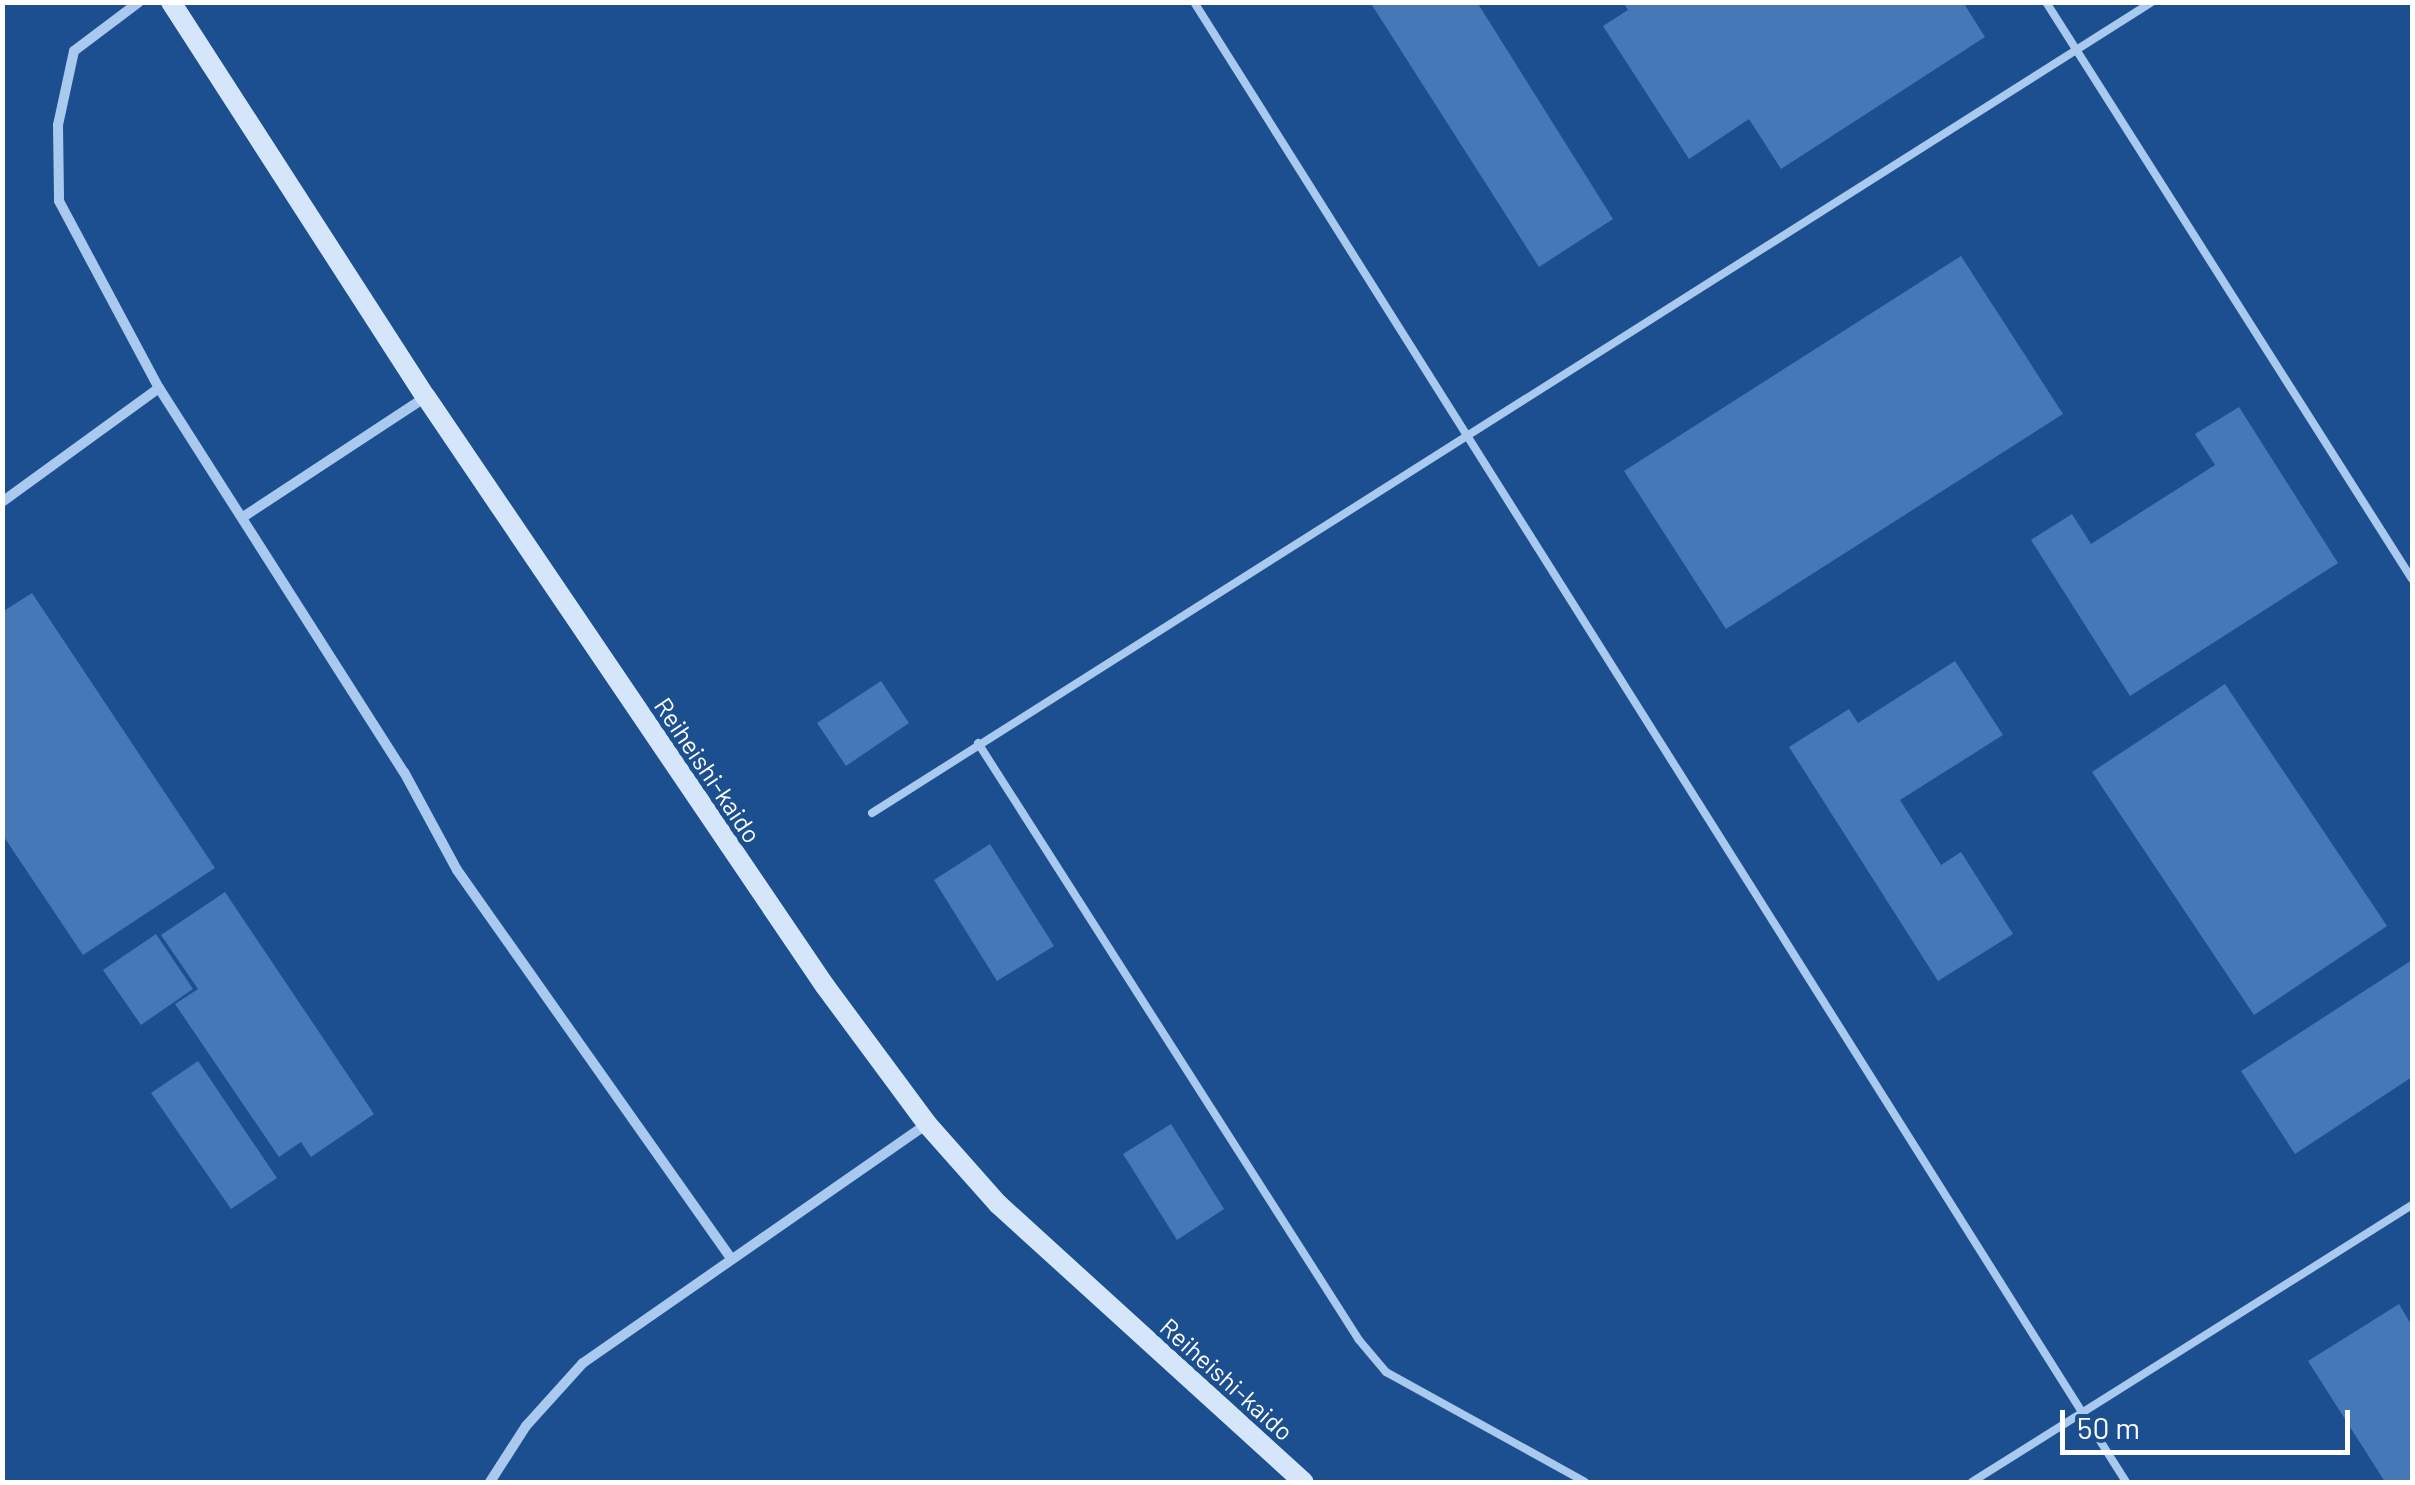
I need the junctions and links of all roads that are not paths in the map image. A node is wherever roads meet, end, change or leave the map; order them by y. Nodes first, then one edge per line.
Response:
1 (139, 2) edge
2 (172, 2) edge
3 (1194, 2) edge
4 (2046, 2) edge
5 (2152, 2) edge
6 (2077, 50) junction
7 (159, 388) junction
8 (426, 397) junction
9 (1471, 437) junction
10 (2, 502) edge
11 (242, 517) junction
12 (2412, 579) edge
13 (978, 743) junction
14 (872, 813) dead end
15 (927, 1124) junction
16 (2412, 1206) edge
17 (731, 1259) junction
18 (2081, 1412) junction
19 (490, 1482) edge
20 (1303, 1482) edge
21 (1585, 1482) edge
22 (1972, 1482) edge
23 (2126, 1482) edge

1 - 7 street
2 - 8 main road, Reiheishi-kaido
3 - 9 lane
4 - 6 lane
5 - 6 lane
6 - 9 lane
6 - 12 lane
7 - 10 street
7 - 11 street
8 - 11 street
8 - 15 main road, Reiheishi-kaido
9 - 13 lane
9 - 18 lane
11 - 17 street
13 - 14 lane
13 - 21 lane
15 - 17 street
15 - 20 main road, Reiheishi-kaido
16 - 18 lane
17 - 19 street
18 - 22 lane
18 - 23 lane

